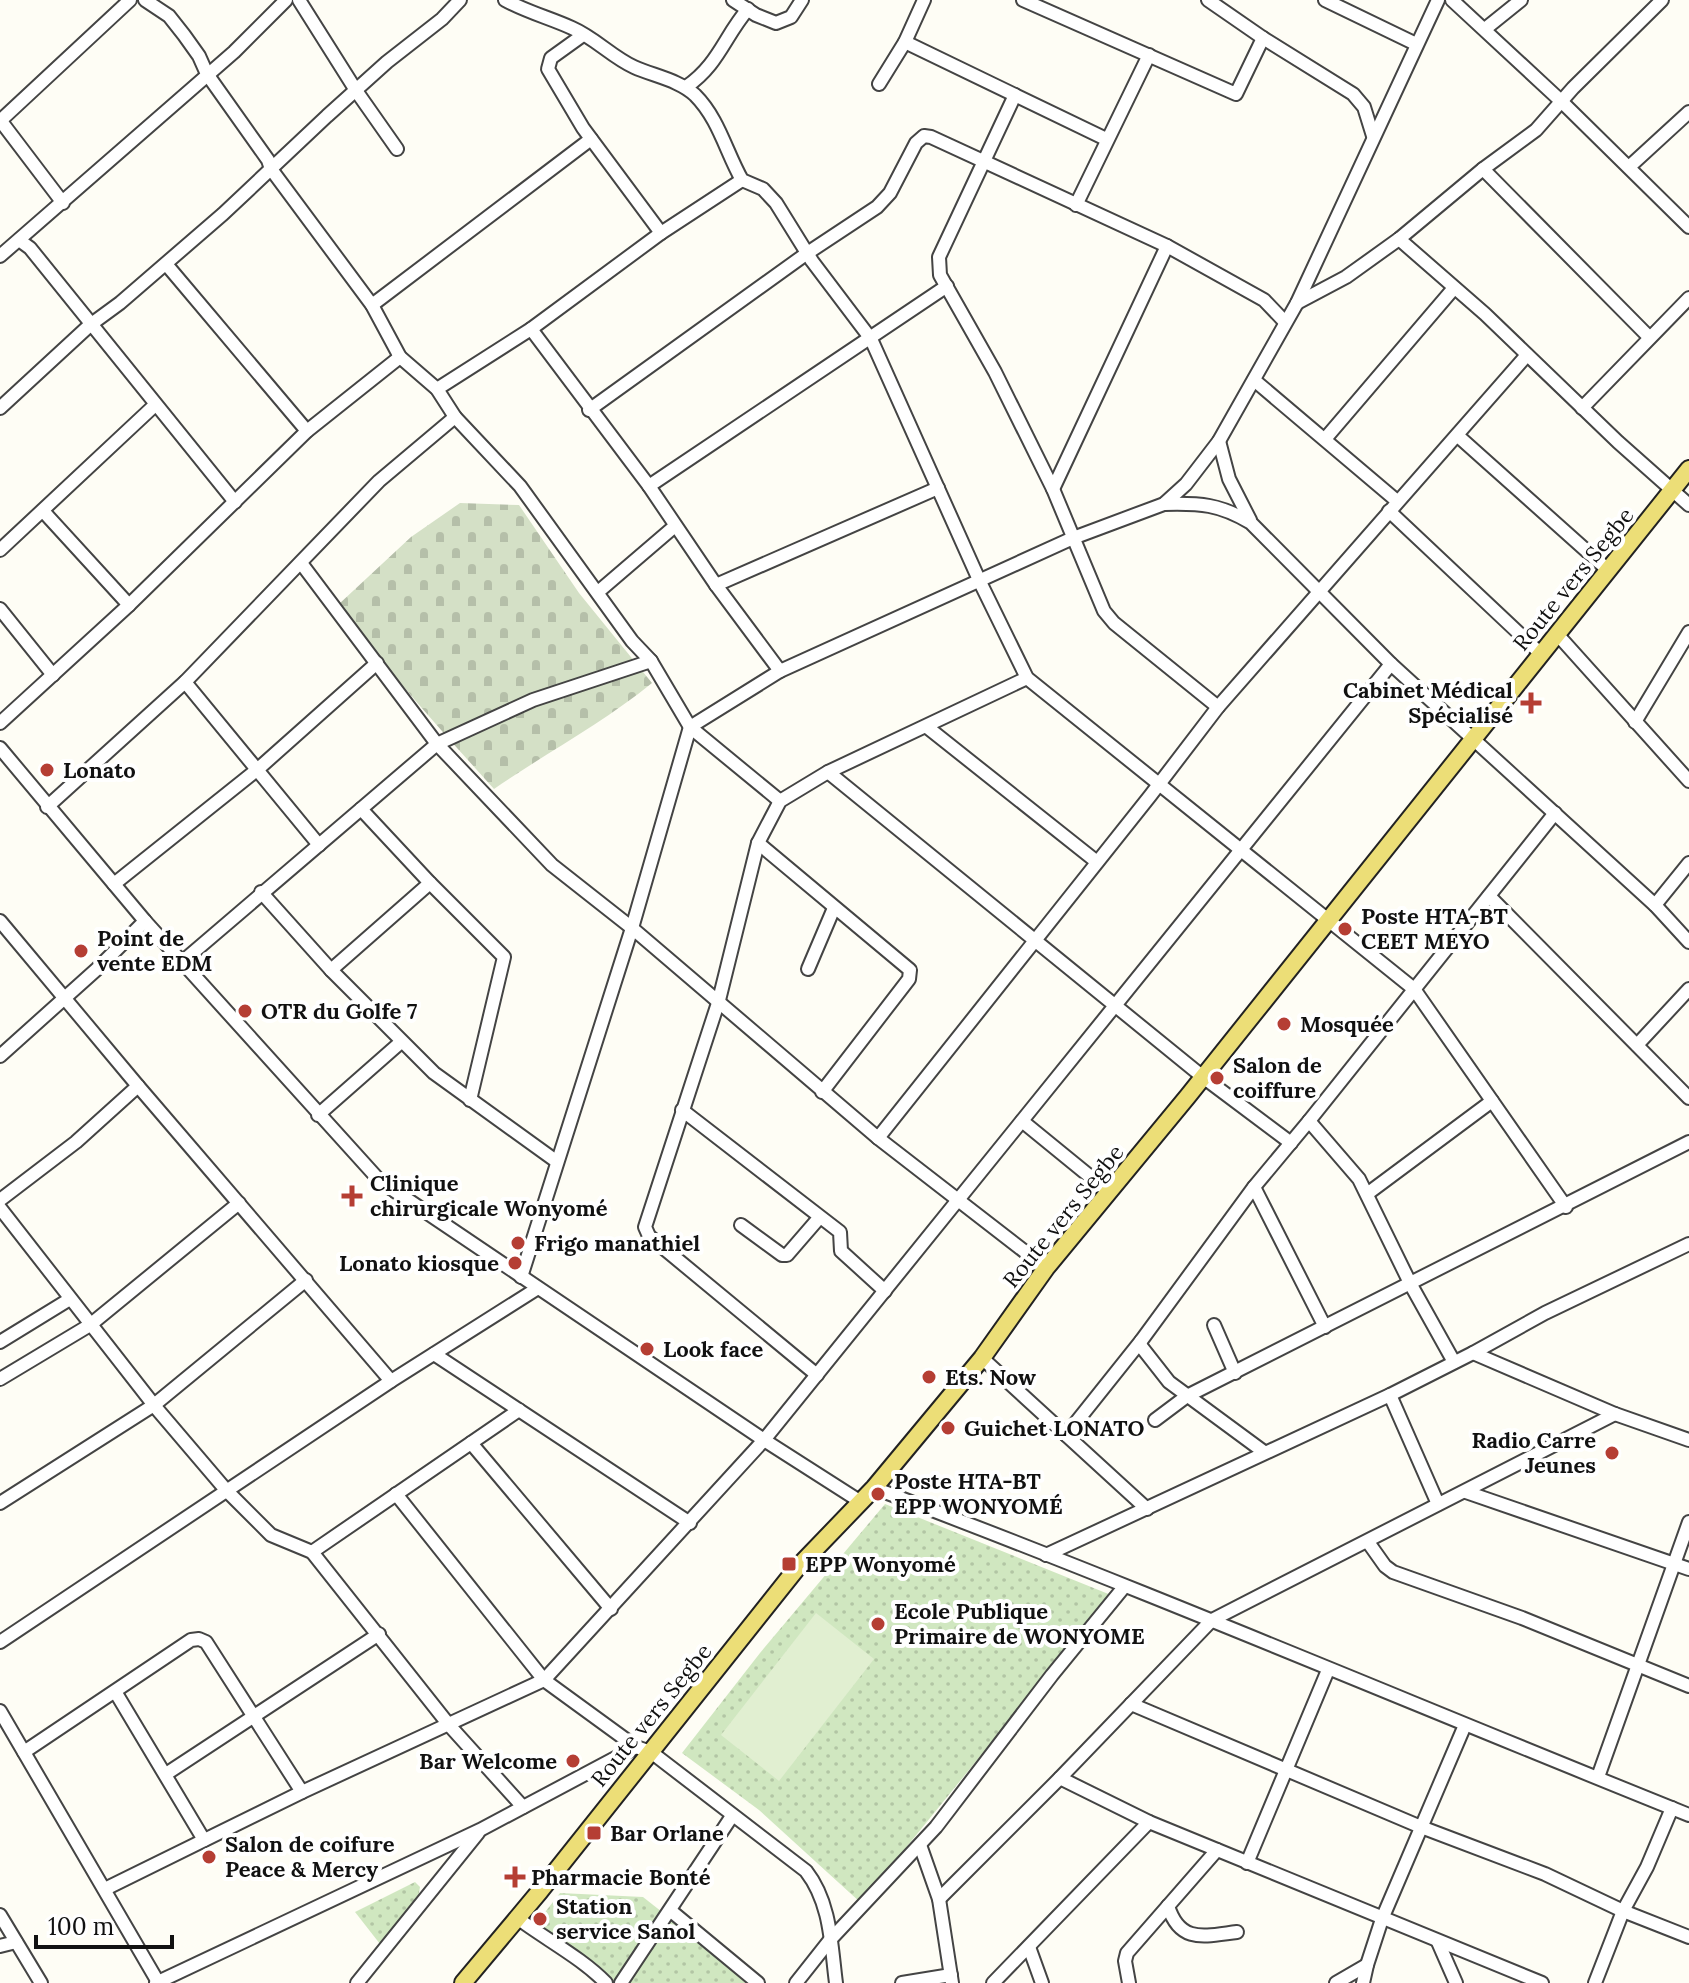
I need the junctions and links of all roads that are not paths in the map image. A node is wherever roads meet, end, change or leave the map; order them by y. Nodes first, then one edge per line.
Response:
1 (130, 0) edge
2 (145, 0) edge
3 (286, 0) edge
4 (299, 0) edge
5 (460, 0) edge
6 (505, 0) edge
7 (733, 0) edge
8 (802, 0) edge
9 (924, 0) edge
10 (1023, 0) edge
11 (1208, 0) edge
12 (1325, 0) edge
13 (1438, 0) edge
14 (1452, 0) edge
15 (1521, 0) edge
16 (1662, 0) edge
17 (748, 9) junction
18 (1485, 29) junction
19 (583, 35) junction
20 (1263, 38) junction
21 (905, 42) junction
22 (1416, 44) junction
23 (1149, 55) junction
24 (207, 74) junction
25 (879, 84) dead end
26 (686, 87) junction
27 (357, 92) junction
28 (1015, 95) junction
29 (1562, 102) junction
30 (1689, 112) edge
31 (0, 121) edge
32 (1373, 136) junction
33 (591, 139) junction
34 (1106, 139) junction
35 (397, 149) dead end
36 (985, 162) junction
37 (1629, 167) junction
38 (271, 169) junction
39 (1483, 169) junction
40 (742, 180) junction
41 (63, 203) junction
42 (1076, 205) junction
43 (1689, 226) edge
44 (661, 233) junction
45 (1399, 239) junction
46 (19, 240) junction
47 (1167, 246) junction
48 (806, 254) junction
49 (0, 256) edge
50 (166, 264) junction
51 (947, 286) junction
52 (1454, 288) junction
53 (1689, 298) edge
54 (1297, 303) junction
55 (372, 305) junction
56 (1285, 322) junction
57 (90, 325) junction
58 (531, 329) junction
59 (1649, 337) junction
60 (871, 339) junction
61 (1527, 355) junction
62 (400, 357) junction
63 (1254, 380) junction
64 (437, 389) junction
65 (155, 405) junction
66 (0, 408) edge
67 (1582, 408) junction
68 (589, 410) junction
69 (455, 417) junction
70 (307, 431) junction
71 (1458, 436) junction
72 (1325, 439) junction
73 (1219, 441) junction
74 (1689, 469) edge
75 (649, 486) junction
76 (938, 488) junction
77 (1053, 489) junction
78 (1672, 490) junction
79 (1397, 501) junction
80 (235, 502) junction
81 (1164, 504) junction
82 (1689, 505) edge
83 (43, 511) junction
84 (1389, 511) junction
85 (1251, 523) junction
86 (675, 526) junction
87 (1073, 538) junction
88 (0, 550) edge
89 (301, 563) junction
90 (1608, 570) junction
91 (980, 582) junction
92 (716, 585) junction
93 (1319, 591) junction
94 (598, 592) junction
95 (129, 605) junction
96 (0, 609) edge
97 (1557, 634) junction
98 (1688, 637) edge
99 (1541, 654) junction
100 (651, 661) junction
101 (377, 663) junction
102 (1391, 664) junction
103 (780, 671) junction
104 (53, 675) junction
105 (1027, 678) junction
106 (185, 682) junction
107 (1218, 707) junction
108 (1635, 722) junction
109 (0, 723) edge
110 (690, 727) junction
111 (927, 727) junction
112 (1475, 737) junction
113 (437, 744) junction
114 (0, 748) edge
115 (258, 769) junction
116 (828, 772) junction
117 (1689, 781) edge
118 (1159, 785) junction
119 (780, 801) junction
120 (47, 807) junction
121 (361, 809) junction
122 (1555, 813) junction
123 (758, 843) junction
124 (319, 845) junction
125 (1239, 850) junction
126 (1097, 862) junction
127 (1689, 863) edge
128 (430, 883) junction
129 (114, 884) junction
130 (261, 892) junction
131 (1489, 896) junction
132 (1655, 905) junction
133 (834, 908) junction
134 (0, 921) edge
135 (145, 921) junction
136 (1328, 921) junction
137 (632, 928) junction
138 (1035, 940) junction
139 (1689, 942) edge
140 (504, 957) junction
141 (182, 962) junction
142 (517, 968) dead end
143 (808, 969) dead end
144 (331, 970) junction
145 (1414, 989) junction
146 (1689, 989) edge
147 (66, 999) junction
148 (719, 1000) junction
149 (1114, 1006) junction
150 (401, 1042) junction
151 (1637, 1045) junction
152 (0, 1056) edge
153 (1203, 1077) junction
154 (138, 1086) junction
155 (822, 1092) junction
156 (1689, 1098) edge
157 (470, 1100) junction
158 (1492, 1101) junction
159 (682, 1110) junction
160 (318, 1115) junction
161 (1022, 1121) junction
162 (1309, 1121) junction
163 (878, 1138) junction
164 (1689, 1142) edge
165 (1291, 1143) junction
166 (556, 1161) junction
167 (1254, 1187) junction
168 (1109, 1192) junction
169 (1367, 1194) junction
170 (0, 1200) edge
171 (958, 1200) junction
172 (239, 1203) junction
173 (1566, 1207) junction
174 (0, 1208) edge
175 (819, 1218) junction
176 (741, 1225) dead end
177 (1689, 1244) edge
178 (1046, 1268) junction
179 (521, 1277) junction
180 (306, 1280) junction
181 (1411, 1285) junction
182 (538, 1288) junction
183 (885, 1291) junction
184 (70, 1299) junction
185 (90, 1325) junction
186 (1214, 1325) dead end
187 (1325, 1327) junction
188 (1141, 1341) junction
189 (0, 1342) edge
190 (1473, 1353) junction
191 (434, 1354) junction
192 (982, 1358) junction
193 (1454, 1362) junction
194 (1235, 1373) junction
195 (817, 1375) junction
196 (0, 1379) edge
197 (391, 1381) junction
198 (1390, 1395) junction
199 (1187, 1396) junction
200 (154, 1405) junction
201 (519, 1410) junction
202 (1615, 1414) junction
203 (1155, 1420) dead end
204 (1066, 1435) junction
205 (764, 1440) junction
206 (1689, 1440) edge
207 (471, 1443) junction
208 (1264, 1452) junction
209 (874, 1488) junction
210 (226, 1490) junction
211 (1466, 1492) junction
212 (396, 1494) junction
213 (861, 1502) junction
214 (0, 1503) edge
215 (1438, 1504) junction
216 (1147, 1509) junction
217 (1689, 1522) edge
218 (690, 1523) junction
219 (1368, 1542) junction
220 (312, 1552) junction
221 (1046, 1555) junction
222 (1675, 1564) junction
223 (1689, 1569) edge
224 (1124, 1587) junction
225 (611, 1609) junction
226 (1212, 1620) junction
227 (379, 1634) junction
228 (0, 1642) edge
229 (1637, 1666) junction
230 (1328, 1670) junction
231 (544, 1680) junction
232 (1689, 1686) edge
233 (116, 1693) junction
234 (1131, 1704) junction
235 (0, 1711) edge
236 (253, 1717) junction
237 (449, 1725) junction
238 (1465, 1725) junction
239 (643, 1750) junction
240 (24, 1752) junction
241 (1286, 1770) junction
242 (166, 1774) junction
243 (1598, 1777) junction
244 (1060, 1778) junction
245 (302, 1792) junction
246 (523, 1807) junction
247 (1672, 1808) junction
248 (1689, 1815) edge
249 (732, 1816) junction
250 (1149, 1822) junction
251 (1421, 1827) junction
252 (480, 1830) junction
253 (204, 1840) junction
254 (920, 1845) junction
255 (1217, 1850) junction
256 (1247, 1863) junction
257 (105, 1889) junction
258 (939, 1899) junction
259 (1168, 1906) junction
260 (671, 1911) junction
261 (1623, 1911) junction
262 (0, 1915) edge
263 (516, 1917) junction
264 (1382, 1919) junction
265 (1237, 1932) dead end
266 (1689, 1937) edge
267 (830, 1940) junction
268 (16, 1942) junction
269 (1438, 1942) junction
270 (0, 1946) edge
271 (1029, 1947) junction
272 (1367, 1965) junction
273 (952, 1979) edge
274 (157, 1982) edge
275 (41, 1983) edge
276 (357, 1983) edge
277 (463, 1983) edge
278 (606, 1983) edge
279 (621, 1983) edge
280 (758, 1983) edge
281 (796, 1983) edge
282 (836, 1983) edge
283 (902, 1983) edge
284 (993, 1983) edge
285 (1042, 1983) edge
286 (1129, 1983) edge
287 (1336, 1983) edge
288 (1363, 1983) edge
289 (1456, 1983) edge
290 (1542, 1983) edge
291 (1595, 1983) edge

1 - 31 street
2 - 24 street
3 - 24 street
4 - 27 street
5 - 27 street
6 - 19 street
7 - 17 street
8 - 17 street
9 - 21 street
10 - 23 street
11 - 20 street
12 - 22 street
13 - 22 street
14 - 18 street
15 - 18 street
16 - 29 street
17 - 26 street
18 - 29 street
19 - 26 street
19 - 33 street
20 - 23 street
20 - 32 street
21 - 25 street
21 - 28 street
22 - 32 street
23 - 34 street
24 - 38 street
24 - 41 street
26 - 40 street
27 - 35 street
27 - 38 street
28 - 34 street
28 - 36 street
29 - 37 street
29 - 39 street
30 - 37 street
31 - 41 street
32 - 54 street
33 - 44 street
33 - 55 street
34 - 42 street
36 - 42 street
36 - 48 street
36 - 51 street
37 - 43 street
38 - 50 street
38 - 55 street
39 - 45 street
39 - 59 street
40 - 44 street
40 - 48 street
41 - 46 street
42 - 47 street
44 - 58 street
45 - 52 street
45 - 54 street
46 - 49 street
46 - 57 street
47 - 56 street
47 - 77 street
48 - 60 street
48 - 68 street
50 - 57 street
50 - 70 street
51 - 60 street
51 - 77 street
52 - 61 street
52 - 72 street
53 - 59 street
54 - 56 street
55 - 62 street
56 - 63 street
57 - 65 street
57 - 66 street
58 - 64 street
58 - 68 street
59 - 67 street
60 - 75 street
60 - 76 street
61 - 67 street
61 - 71 street
62 - 64 street
62 - 70 street
63 - 72 street
63 - 73 street
64 - 69 street
65 - 80 street
65 - 83 street
67 - 78 street
68 - 75 street
69 - 89 street
69 - 94 street
70 - 80 street
71 - 79 street
71 - 90 street
72 - 79 street
73 - 81 street
73 - 85 street
74 - 78 main road, Route vers Segbe
75 - 86 street
76 - 91 street
76 - 92 street
77 - 87 street
78 - 82 street
78 - 90 main road, Route vers Segbe
79 - 84 street
80 - 95 street
81 - 85 street
81 - 87 street
83 - 88 street
83 - 95 street
84 - 93 street
84 - 99 street
85 - 93 street
86 - 92 street
86 - 94 street
87 - 91 street
87 - 107 street
89 - 101 street
89 - 106 street
90 - 97 main road, Route vers Segbe
91 - 103 street
91 - 105 street
92 - 103 street
93 - 102 street
93 - 107 street
94 - 100 street
95 - 104 street
96 - 104 street
97 - 99 main road, Route vers Segbe
97 - 108 street
98 - 108 street
99 - 112 main road, Route vers Segbe
100 - 110 street
100 - 113 street
101 - 113 street
101 - 115 street
102 - 112 street
102 - 125 street
103 - 110 street
104 - 109 street
105 - 111 street
105 - 118 street
106 - 115 street
106 - 120 street
107 - 118 street
108 - 117 street
110 - 119 street
110 - 137 street
111 - 116 street
111 - 126 street
112 - 122 street
112 - 136 main road, Route vers Segbe
113 - 121 street
113 - 137 street
114 - 120 street
115 - 124 street
115 - 129 street
116 - 119 street
116 - 138 street
118 - 125 street
118 - 126 street
119 - 123 street
120 - 129 street
121 - 124 street
121 - 128 street
122 - 131 street
122 - 132 street
123 - 133 street
123 - 148 street
124 - 130 street
125 - 136 street
125 - 149 street
126 - 138 street
127 - 132 street
128 - 140 street
128 - 144 street
129 - 135 street
130 - 141 street
130 - 144 street
131 - 145 street
131 - 151 street
132 - 139 street
133 - 143 street
133 - 155 street
134 - 147 street
135 - 141 street
135 - 147 street
136 - 145 street
136 - 153 main road, Route vers Segbe
137 - 148 street
137 - 166 street
138 - 149 street
138 - 163 street
140 - 142 street
140 - 157 street
141 - 160 street
144 - 150 street
145 - 158 street
145 - 162 street
146 - 151 street
147 - 152 street
147 - 154 street
148 - 155 street
148 - 159 street
149 - 153 street
149 - 161 street
150 - 157 street
150 - 160 street
151 - 156 street
153 - 165 street
153 - 168 main road, Route vers Segbe
154 - 170 street
154 - 172 street
155 - 163 street
157 - 166 street
158 - 169 street
158 - 173 street
159 - 175 street
159 - 195 street
160 - 179 street
161 - 168 street
161 - 171 street
162 - 165 street
162 - 169 street
163 - 171 street
164 - 173 street
165 - 167 street
166 - 179 street
167 - 187 street
167 - 188 street
168 - 178 main road, Route vers Segbe
169 - 181 street
171 - 178 street
171 - 183 street
172 - 180 street
172 - 185 street
173 - 181 street
174 - 184 street
175 - 176 street
175 - 183 street
177 - 190 street
178 - 192 main road, Route vers Segbe
179 - 182 street
180 - 197 street
180 - 200 street
181 - 187 street
181 - 193 street
182 - 191 street
182 - 205 street
183 - 195 street
184 - 185 street
184 - 189 street
185 - 196 street
185 - 200 street
186 - 194 street
187 - 194 street
188 - 199 street
188 - 204 street
190 - 193 street
190 - 202 street
191 - 197 street
191 - 201 street
192 - 204 street
192 - 209 main road, Route vers Segbe
193 - 198 street
194 - 199 street
195 - 205 street
197 - 210 street
198 - 208 street
198 - 215 street
199 - 203 street
199 - 208 street
200 - 210 street
200 - 214 street
201 - 207 street
201 - 218 street
202 - 206 street
202 - 211 street
204 - 216 street
205 - 213 street
205 - 218 street
207 - 212 street
207 - 225 street
208 - 216 street
209 - 213 main road, Route vers Segbe
209 - 221 street
210 - 220 street
210 - 228 street
211 - 215 street
211 - 222 street
212 - 220 street
212 - 231 street
213 - 239 main road, Route vers Segbe
215 - 219 street
216 - 221 street
217 - 222 street
218 - 225 street
219 - 226 street
219 - 229 street
220 - 227 street
221 - 224 street
222 - 223 street
222 - 229 street
224 - 226 street
224 - 254 street
225 - 231 street
226 - 230 street
226 - 234 street
227 - 236 street
227 - 237 street
229 - 232 street
229 - 243 street
230 - 238 street
230 - 241 street
231 - 237 street
231 - 239 street
233 - 236 street
233 - 240 street
233 - 242 street
234 - 241 street
234 - 244 street
235 - 240 street
236 - 242 street
236 - 245 street
237 - 245 street
237 - 246 street
238 - 243 street
238 - 251 street
239 - 246 street
239 - 249 street
239 - 263 main road, Route vers Segbe
240 - 257 street
241 - 251 street
241 - 256 street
242 - 253 street
243 - 247 street
244 - 250 street
244 - 258 street
245 - 253 street
246 - 252 street
247 - 248 street
247 - 261 street
249 - 260 street
249 - 267 street
250 - 255 street
250 - 271 street
251 - 261 street
251 - 264 street
252 - 274 street
252 - 276 street
253 - 257 street
254 - 258 street
254 - 267 street
255 - 256 street
255 - 259 street
256 - 264 street
257 - 274 street
258 - 273 street
259 - 265 street
259 - 286 street
260 - 279 street
260 - 280 street
261 - 266 street
261 - 291 street
262 - 268 street
263 - 277 main road, Route vers Segbe
263 - 278 street
264 - 269 street
264 - 272 street
267 - 281 street
267 - 282 street
268 - 270 street
268 - 275 street
269 - 289 street
269 - 290 street
271 - 284 street
271 - 285 street
272 - 287 street
272 - 288 street
273 - 283 street

